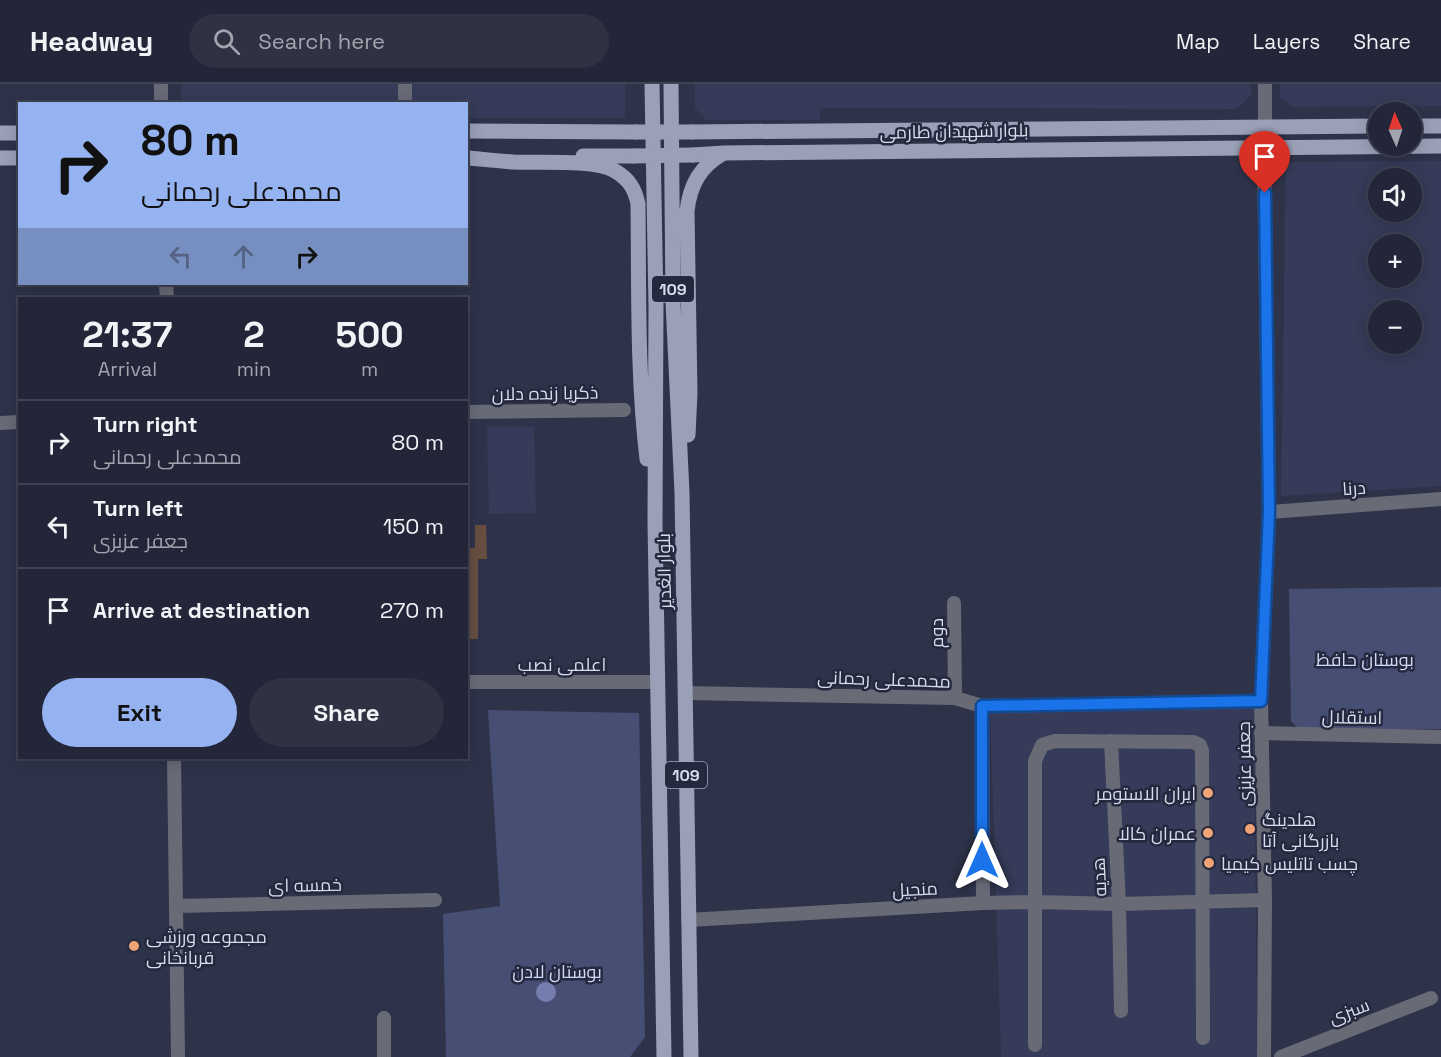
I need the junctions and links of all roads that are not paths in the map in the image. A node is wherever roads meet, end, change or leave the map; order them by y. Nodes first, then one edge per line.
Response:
1 (161, 84) edge
2 (405, 84) edge
3 (652, 84) edge
4 (671, 84) edge
5 (1265, 84) edge
6 (161, 102) edge
7 (405, 102) edge
8 (1265, 126) junction
9 (1368, 126) edge
10 (1422, 126) edge
11 (1441, 126) edge
12 (468, 130) edge
13 (0, 133) edge
14 (18, 133) edge
15 (1441, 146) edge
16 (1264, 148) junction
17 (724, 153) junction
18 (0, 158) edge
19 (18, 158) edge
20 (468, 158) edge
21 (468, 158) edge
22 (624, 410) dead end
23 (468, 412) edge
24 (18, 422) edge
25 (0, 423) edge
26 (682, 493) junction
27 (1441, 499) edge
28 (1269, 512) junction
29 (655, 522) junction
30 (954, 603) dead end
31 (468, 682) edge
32 (658, 682) junction
33 (685, 693) junction
34 (955, 698) junction
35 (1261, 701) junction
36 (982, 706) junction
37 (1261, 733) junction
38 (1441, 737) edge
39 (1111, 741) junction
40 (174, 759) edge
41 (435, 900) dead end
42 (1204, 900) junction
43 (1264, 900) junction
44 (1035, 902) junction
45 (983, 903) junction
46 (1119, 904) junction
47 (176, 906) junction
48 (688, 920) junction
49 (1431, 998) dead end
50 (1120, 1011) dead end
51 (384, 1018) dead end
52 (664, 1037) junction
53 (1203, 1038) dead end
54 (1035, 1045) dead end
55 (178, 1057) edge
56 (384, 1057) edge
57 (656, 1057) edge
58 (664, 1057) edge
59 (691, 1057) edge
60 (1264, 1057) edge
61 (1281, 1057) edge

1 - 6 street
2 - 7 street
3 - 29 main road, بلوار الغدیر / 109
4 - 26 main road, بلوار الغدیر / 109
5 - 8 street
8 - 9 main road, بلوار شهیدان طارمی
8 - 12 main road, بلوار شهیدان طارمی, bridge
8 - 16 main road
10 - 11 main road
13 - 14 main road
15 - 16 main road, بلوار شهیدان طارمی
16 - 17 main road, بلوار شهیدان طارمی
16 - 28 street, جعفر عزیزی
17 - 21 main road, بلوار شهیدان طارمی, bridge
17 - 26 main road
18 - 19 main road
20 - 29 main road
22 - 23 street, ذکریا زنده دلان
24 - 25 street
26 - 33 main road, بلوار الغدیر / 109
27 - 28 street, درنا
28 - 35 street, جعفر عزیزی
29 - 32 main road, بلوار الغدیر / 109
30 - 34 street, دوم
31 - 32 street, اعلمی نصب
32 - 52 main road, بلوار الغدیر / 109
33 - 34 street, محمدعلی رحمانی
33 - 48 main road, بلوار الغدیر / 109
34 - 36 street, محمدعلی رحمانی
35 - 36 street, محمدعلی رحمانی
35 - 37 street, جعفر عزیزی
36 - 45 street
37 - 38 street, استقلال
37 - 43 street, جعفر عزیزی
39 - 42 street
39 - 44 street
39 - 46 street, هدیه
40 - 47 street
41 - 47 street, خمسه ای
42 - 43 street, منجیل
42 - 46 street, منجیل
42 - 53 street
43 - 60 street, جعفر عزیزی
44 - 45 street, منجیل
44 - 46 street, منجیل
44 - 54 street
45 - 48 street, منجیل
46 - 50 street, هدیه
47 - 55 street
48 - 59 main road, بلوار الغدیر / 109
49 - 61 street, سبزی
51 - 56 street
52 - 57 main road
52 - 58 main road, بلوار الغدیر / 109

